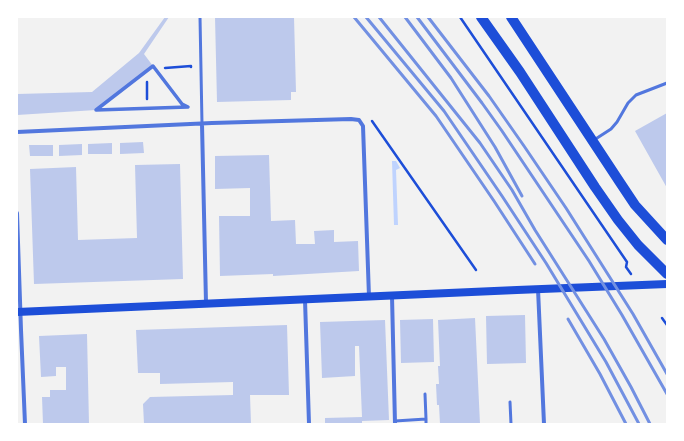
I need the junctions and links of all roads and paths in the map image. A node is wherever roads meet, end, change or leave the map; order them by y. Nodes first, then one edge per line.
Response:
1 (200, 17) edge
2 (460, 17) edge
3 (481, 17) edge
4 (511, 17) edge
5 (153, 66) joint
6 (667, 83) edge
7 (372, 120) dead end
8 (202, 124) junction
9 (17, 132) edge
10 (592, 141) junction
11 (17, 213) edge
12 (667, 240) edge
13 (626, 267) dead end
14 (476, 270) dead end
15 (667, 274) edge
16 (667, 284) edge
17 (538, 289) junction
18 (392, 296) junction
19 (369, 297) junction
20 (305, 300) junction
21 (206, 304) junction
22 (19, 312) edge
23 (662, 318) dead end
24 (667, 325) edge
25 (425, 394) dead end
26 (510, 402) dead end
27 (426, 419) junction
28 (395, 422) edge
29 (25, 424) edge
30 (309, 424) edge
31 (426, 424) edge
32 (511, 424) edge
33 (544, 424) edge

1 - 8 lane
2 - 13 path
3 - 15 main road
4 - 10 main road
5 - 5 street
6 - 10 lane
7 - 14 path
8 - 9 street
8 - 19 street
8 - 21 street
10 - 12 main road
11 - 22 street
16 - 17 main road
17 - 18 main road
17 - 33 street
18 - 19 main road
18 - 28 street
19 - 20 main road
20 - 21 main road
20 - 30 street
21 - 22 main road
22 - 29 street
23 - 24 path
25 - 27 lane
26 - 32 lane
27 - 28 lane
27 - 31 lane

